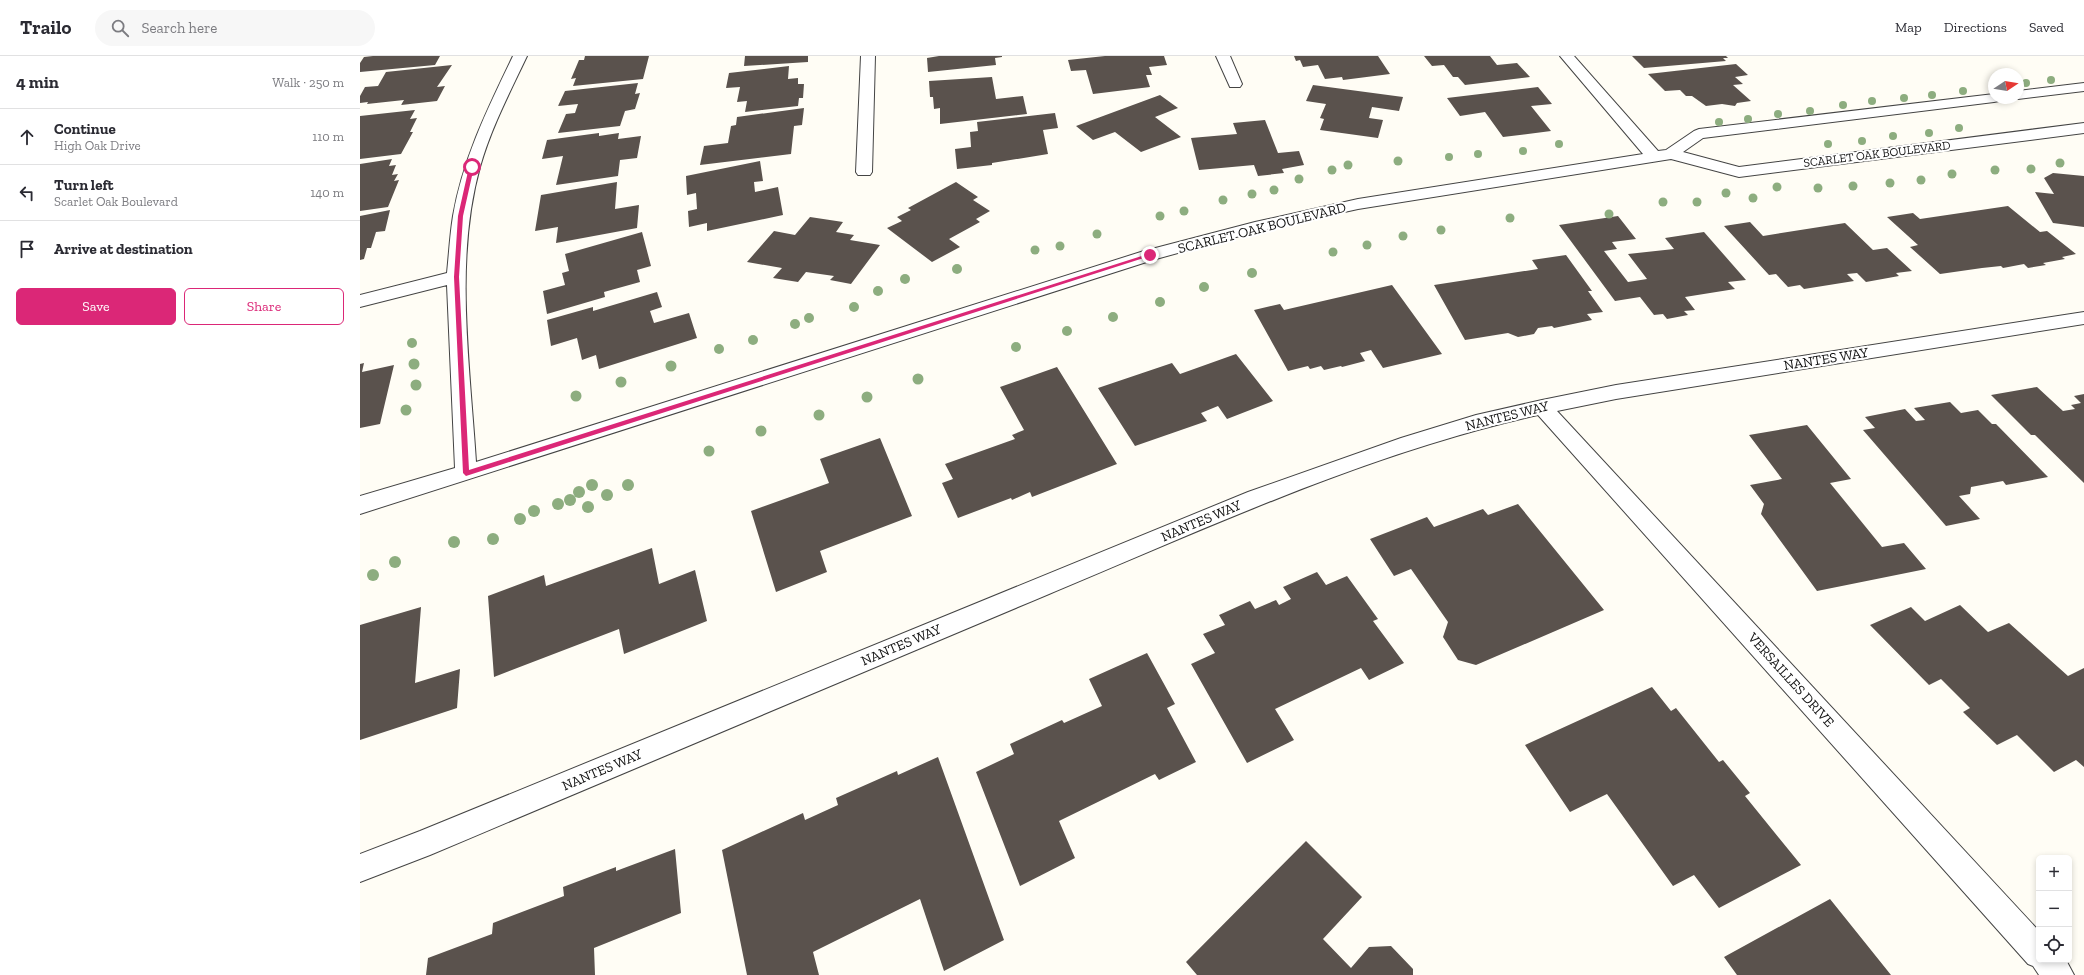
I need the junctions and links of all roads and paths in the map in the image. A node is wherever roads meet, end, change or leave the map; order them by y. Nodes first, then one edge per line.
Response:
1 (520, 56) edge
2 (868, 56) edge
3 (1223, 56) edge
4 (1567, 56) edge
5 (1235, 84) dead end
6 (2084, 87) edge
7 (2024, 94) edge
8 (1988, 99) edge
9 (2084, 128) edge
10 (1662, 156) junction
11 (864, 172) dead end
12 (456, 277) junction
13 (360, 301) edge
14 (2084, 318) edge
15 (1542, 407) junction
16 (466, 473) junction
17 (360, 505) edge
18 (360, 868) edge
19 (2036, 950) edge
20 (2049, 963) edge
21 (2059, 975) edge

1 - 12 street
2 - 11 street
3 - 5 street
4 - 10 street
6 - 7 street
8 - 10 street, SCARLET OAK BOULEVARD
9 - 10 street, SCARLET OAK BOULEVARD
10 - 16 street, SCARLET OAK BOULEVARD
12 - 13 street
12 - 16 street
14 - 15 street, NANTES WAY
15 - 18 street, NANTES WAY
15 - 19 street, VERSAILLES DRIVE
16 - 17 street, SCARLET OAK BOULEVARD
20 - 21 street

